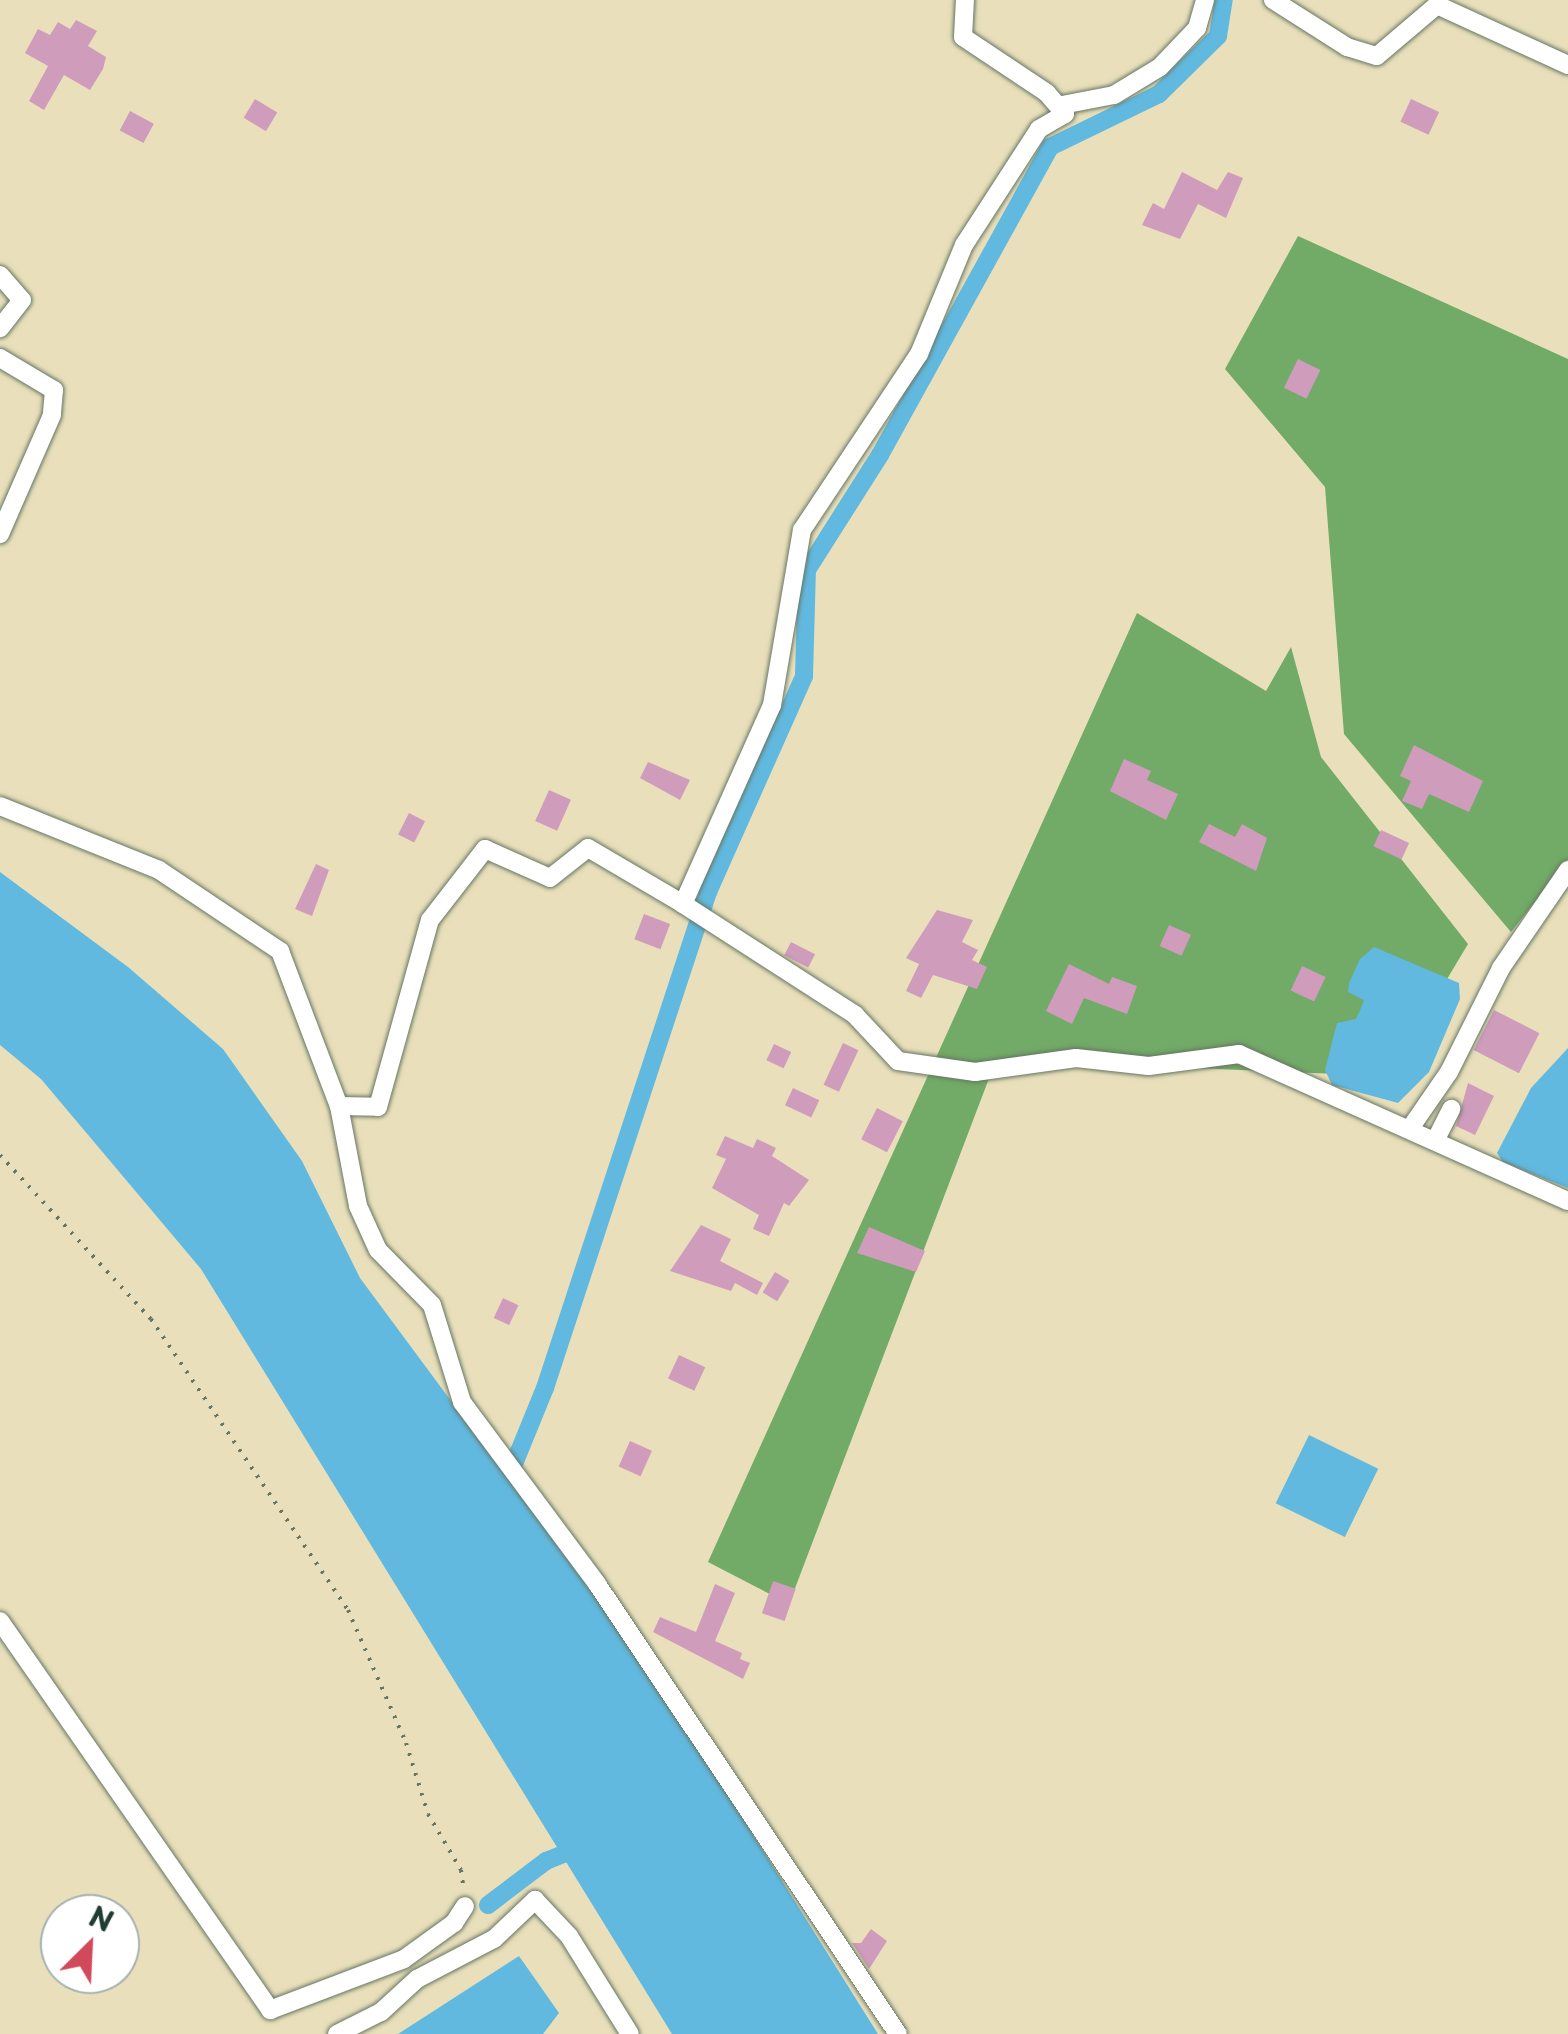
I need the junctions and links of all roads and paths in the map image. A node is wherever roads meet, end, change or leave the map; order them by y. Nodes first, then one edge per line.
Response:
1 (964, 0) edge
2 (1205, 0) edge
3 (1273, 0) edge
4 (1568, 65) edge
5 (1062, 105) junction
6 (0, 275) edge
7 (0, 328) edge
8 (0, 358) edge
9 (0, 534) edge
10 (0, 806) edge
11 (1568, 870) edge
12 (687, 907) junction
13 (339, 1106) junction
14 (1451, 1109) dead end
15 (1411, 1127) junction
16 (1436, 1139) junction
17 (0, 1155) edge
18 (1568, 1201) edge
19 (0, 1620) edge
20 (466, 1906) joint
21 (337, 2034) edge
22 (630, 2034) edge
23 (898, 2034) edge

1 - 5 street
2 - 5 street
3 - 4 street
5 - 12 street
6 - 7 street
8 - 9 street
10 - 13 street
11 - 15 street
12 - 13 street
12 - 15 street
13 - 23 street
14 - 16 street
15 - 16 street
16 - 18 street
17 - 20 path
19 - 20 street
21 - 22 street

